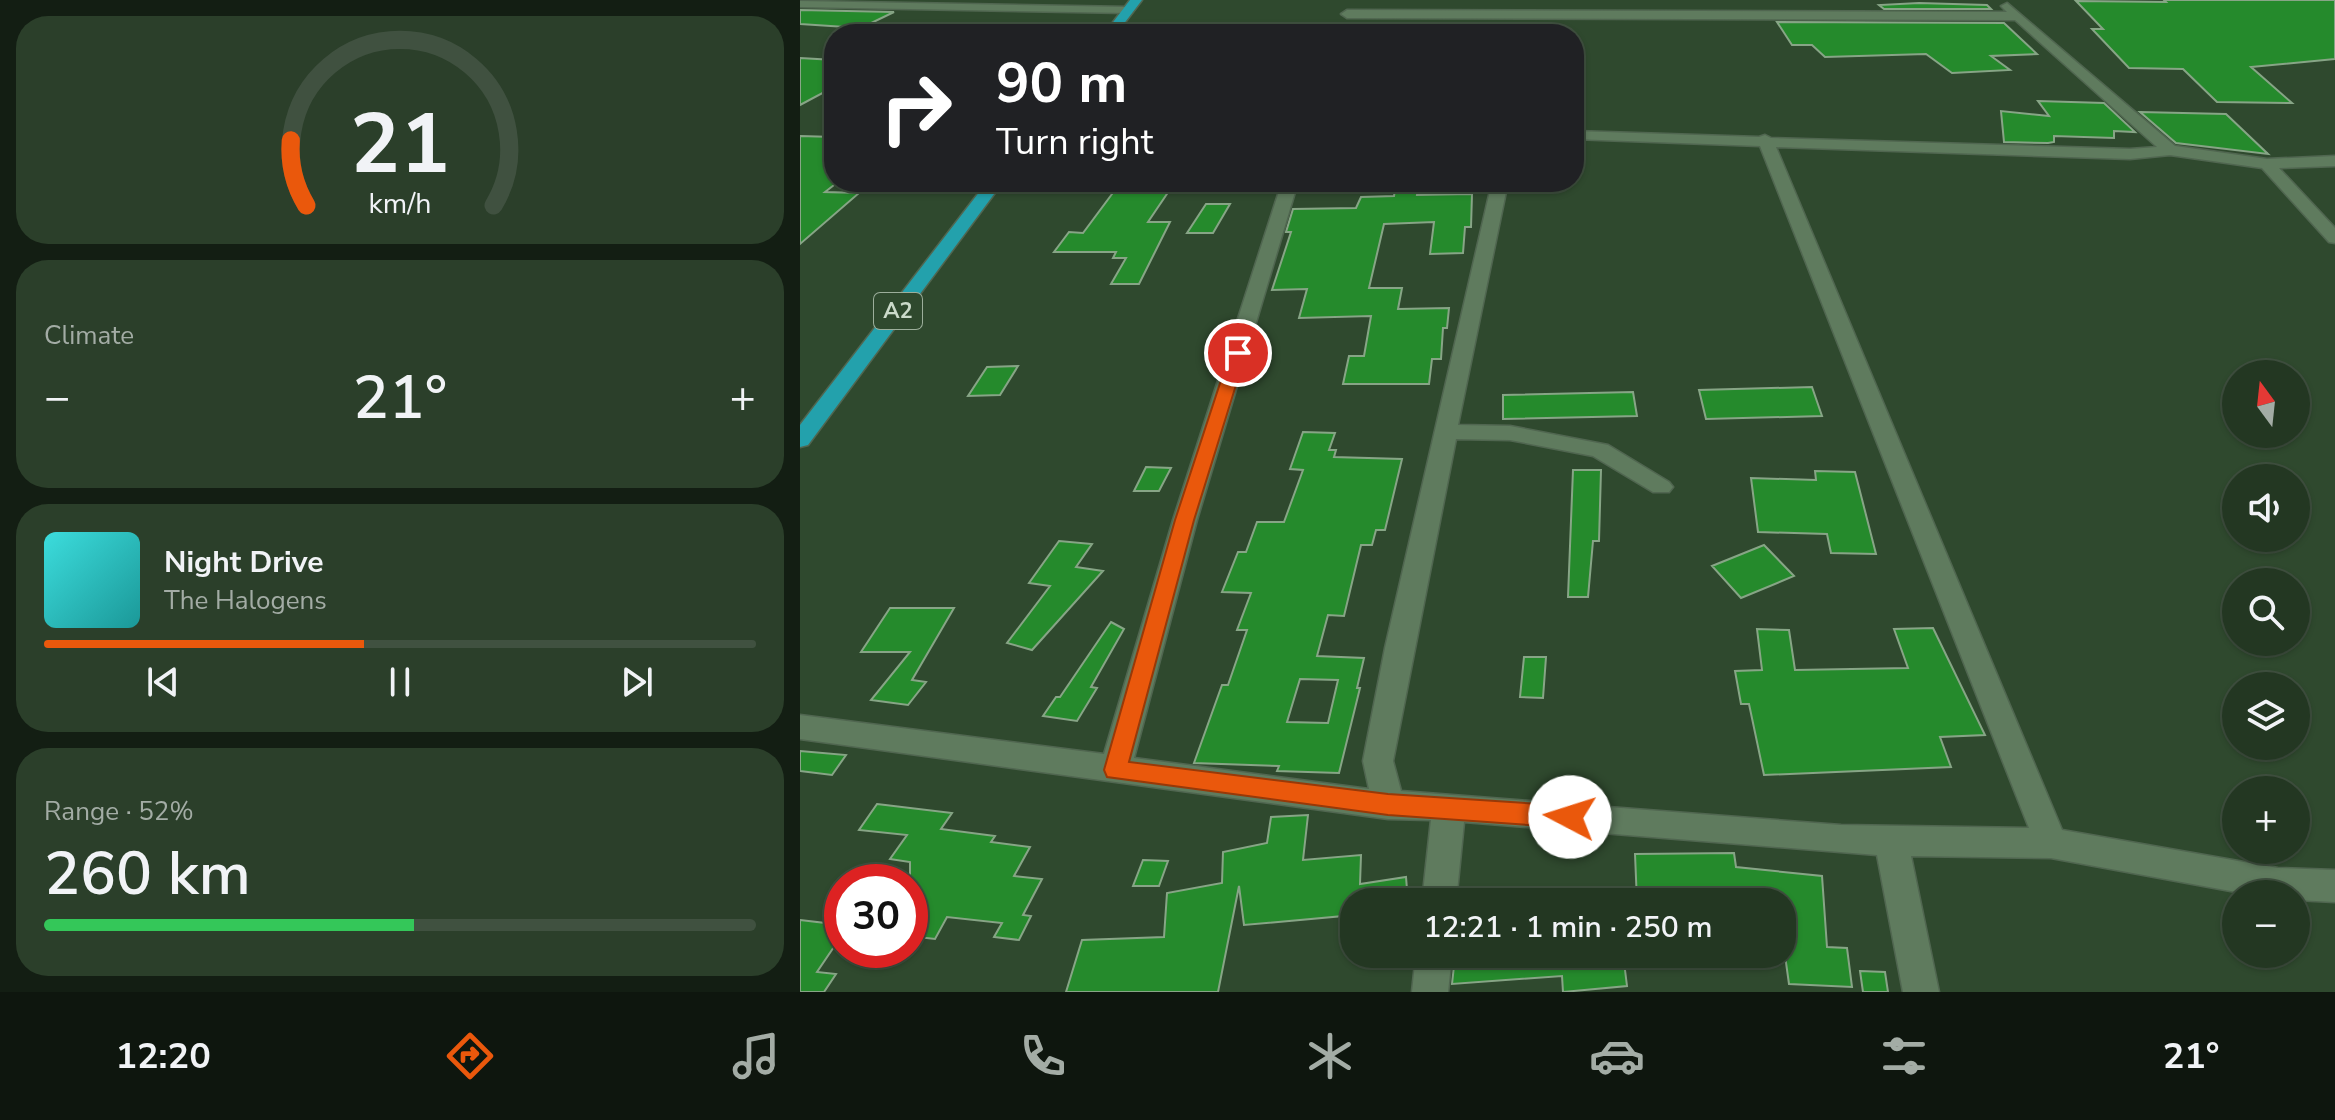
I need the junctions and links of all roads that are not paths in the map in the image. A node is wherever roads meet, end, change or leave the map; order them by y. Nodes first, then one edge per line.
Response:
1 (1352, 0) edge
2 (1468, 0) edge
3 (1862, 0) edge
4 (2001, 0) edge
5 (800, 4) edge
6 (1132, 5) edge
7 (2018, 16) junction
8 (1874, 18) junction
9 (1465, 20) junction
10 (1118, 24) edge
11 (1584, 135) edge
12 (1765, 139) junction
13 (2170, 150) junction
14 (2335, 161) edge
15 (2267, 164) junction
16 (987, 192) edge
17 (1287, 192) edge
18 (1498, 192) edge
19 (2335, 238) edge
20 (1448, 432) junction
21 (800, 440) edge
22 (1661, 487) dead end
23 (800, 727) edge
24 (1115, 770) junction
25 (1388, 805) junction
26 (1449, 807) junction
27 (1891, 841) junction
28 (2051, 843) junction
29 (2335, 886) edge
30 (1440, 888) edge
31 (1433, 968) edge
32 (1430, 992) edge
33 (1921, 992) edge

1 - 9 street
2 - 9 street
3 - 8 street
4 - 7 street
5 - 6 street
6 - 10 highway
7 - 8 street
7 - 13 street
8 - 9 street
11 - 12 street
12 - 13 street
12 - 28 street
13 - 15 street
14 - 15 street
15 - 19 street
16 - 21 highway, A2
17 - 24 street
18 - 20 street
20 - 22 street
20 - 25 street
23 - 24 street
24 - 25 street
25 - 26 street
26 - 27 street
26 - 30 street
27 - 28 street
27 - 33 street
28 - 29 street
31 - 32 street

